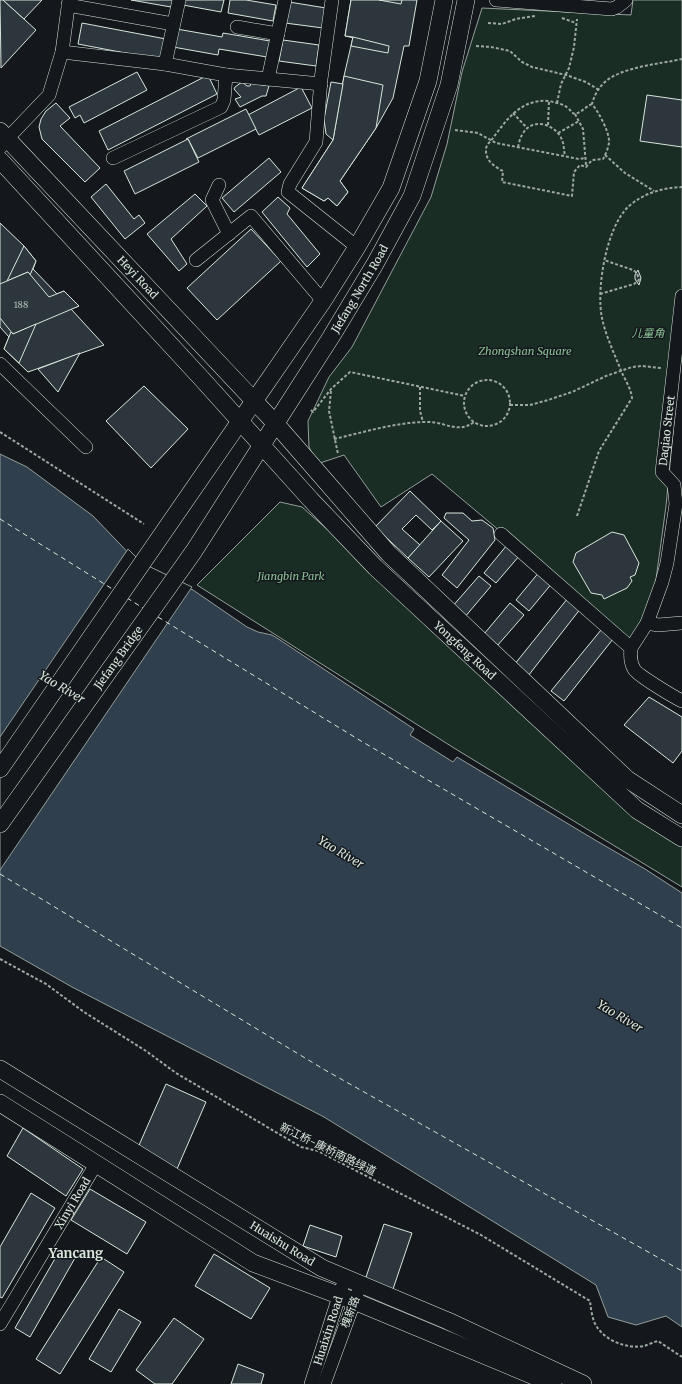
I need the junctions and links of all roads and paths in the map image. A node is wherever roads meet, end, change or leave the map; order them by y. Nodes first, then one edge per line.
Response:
1 (179, 0) edge
2 (285, 0) edge
3 (332, 0) edge
4 (444, 0) edge
5 (466, 0) edge
6 (496, 0) edge
7 (601, 0) edge
8 (607, 0) edge
9 (626, 0) edge
10 (69, 3) edge
11 (577, 15) dead end
12 (536, 16) dead end
13 (557, 18) dead end
14 (488, 23) dead end
15 (576, 23) junction
16 (173, 24) junction
17 (237, 27) dead end
18 (278, 34) junction
19 (476, 46) dead end
20 (62, 52) junction
21 (682, 59) edge
22 (165, 64) junction
23 (226, 75) junction
24 (566, 75) junction
25 (268, 79) junction
26 (321, 84) junction
27 (599, 90) junction
28 (549, 101) junction
29 (557, 103) junction
30 (592, 104) junction
31 (513, 112) junction
32 (576, 114) junction
33 (579, 121) junction
34 (548, 125) junction
35 (527, 128) junction
36 (455, 130) dead end
37 (558, 133) junction
38 (2, 139) edge
39 (492, 140) junction
40 (518, 148) junction
41 (605, 155) junction
42 (564, 156) junction
43 (113, 158) dead end
44 (586, 158) junction
45 (0, 160) edge
46 (586, 167) junction
47 (219, 186) dead end
48 (682, 188) edge
49 (654, 191) junction
50 (229, 234) junction
51 (357, 247) junction
52 (196, 260) dead end
53 (604, 260) junction
54 (600, 294) junction
55 (682, 296) edge
56 (323, 301) junction
57 (0, 364) edge
58 (663, 368) dead end
59 (621, 370) junction
60 (420, 387) junction
61 (331, 389) junction
62 (465, 396) junction
63 (254, 402) junction
64 (510, 405) junction
65 (311, 410) dead end
66 (240, 422) junction
67 (423, 422) junction
68 (474, 422) junction
69 (276, 424) junction
70 (0, 432) edge
71 (334, 439) junction
72 (262, 446) junction
73 (86, 447) dead end
74 (338, 454) dead end
75 (678, 486) edge
76 (577, 516) dead end
77 (144, 524) dead end
78 (501, 534) dead end
79 (194, 551) joint
80 (647, 623) junction
81 (682, 623) edge
82 (631, 648) junction
83 (682, 701) edge
84 (0, 769) edge
85 (682, 815) edge
86 (0, 824) edge
87 (682, 838) edge
88 (0, 958) edge
89 (0, 1069) edge
90 (0, 1103) edge
91 (96, 1164) junction
92 (352, 1281) junction
93 (347, 1298) junction
94 (0, 1324) edge
95 (682, 1357) edge
96 (311, 1384) edge
97 (324, 1384) edge
98 (553, 1384) edge
99 (583, 1384) edge

1 - 16 street
2 - 18 street
3 - 26 street
4 - 51 main road
5 - 69 main road, Jiefang North Road
6 - 9 street
7 - 8 street
10 - 16 street
10 - 20 street
11 - 15 path
12 - 14 path
13 - 15 path
15 - 24 path
16 - 22 street
17 - 18 street
18 - 25 street
19 - 24 path
20 - 22 street
20 - 38 street
21 - 27 path
22 - 23 street
23 - 25 street
23 - 43 street
24 - 27 path
24 - 29 path
25 - 26 street
26 - 51 street
27 - 30 path
28 - 29 path
28 - 31 path
28 - 34 path
29 - 32 path
30 - 32 path
30 - 41 path
31 - 35 path
31 - 39 path
32 - 33 path
33 - 37 path
33 - 44 path
34 - 35 path
34 - 37 path
35 - 40 path
36 - 39 path
37 - 42 path
38 - 63 main road, Heyi Road
39 - 40 path
39 - 46 path
40 - 42 path
41 - 46 path
41 - 49 path
42 - 44 path
44 - 46 path
45 - 66 main road, Heyi Road
47 - 50 street
48 - 49 path
49 - 53 path
50 - 52 street
50 - 56 street
51 - 56 main road
53 - 54 path
53 - 54 path
54 - 59 path
55 - 75 street, Daqiao Street
56 - 63 main road
57 - 73 street
58 - 59 path
59 - 64 path
59 - 76 path
60 - 61 path
60 - 62 path
60 - 67 path
61 - 65 path
61 - 71 path
62 - 64 path
62 - 68 path
63 - 66 main road
63 - 69 main road, Heyi Road
64 - 68 path
66 - 72 main road, Heyi Road
66 - 84 main road
67 - 68 path
67 - 71 path
69 - 72 main road, Jiefang North Road
69 - 85 main road, Yongfeng Road
70 - 77 path
71 - 74 path
72 - 79 main road, Jiefang North Road
72 - 87 main road, Yongfeng Road
75 - 80 street, Daqiao Street
78 - 82 street
79 - 86 main road, Jiefang Bridge
80 - 81 street
80 - 82 street, Daqiao Street
82 - 83 street
88 - 95 path, 新江桥-康桥南路绿道
89 - 92 main road, Huaishu Road
90 - 91 main road, Huaishu Road
91 - 93 main road, Huaishu Road
91 - 94 street, Xinyi Road
92 - 93 street, Huaixin Road
92 - 99 main road, Huaishu Road
93 - 96 street, Huaixin Road
93 - 97 street, 槐新路
93 - 98 main road, Huaishu Road

